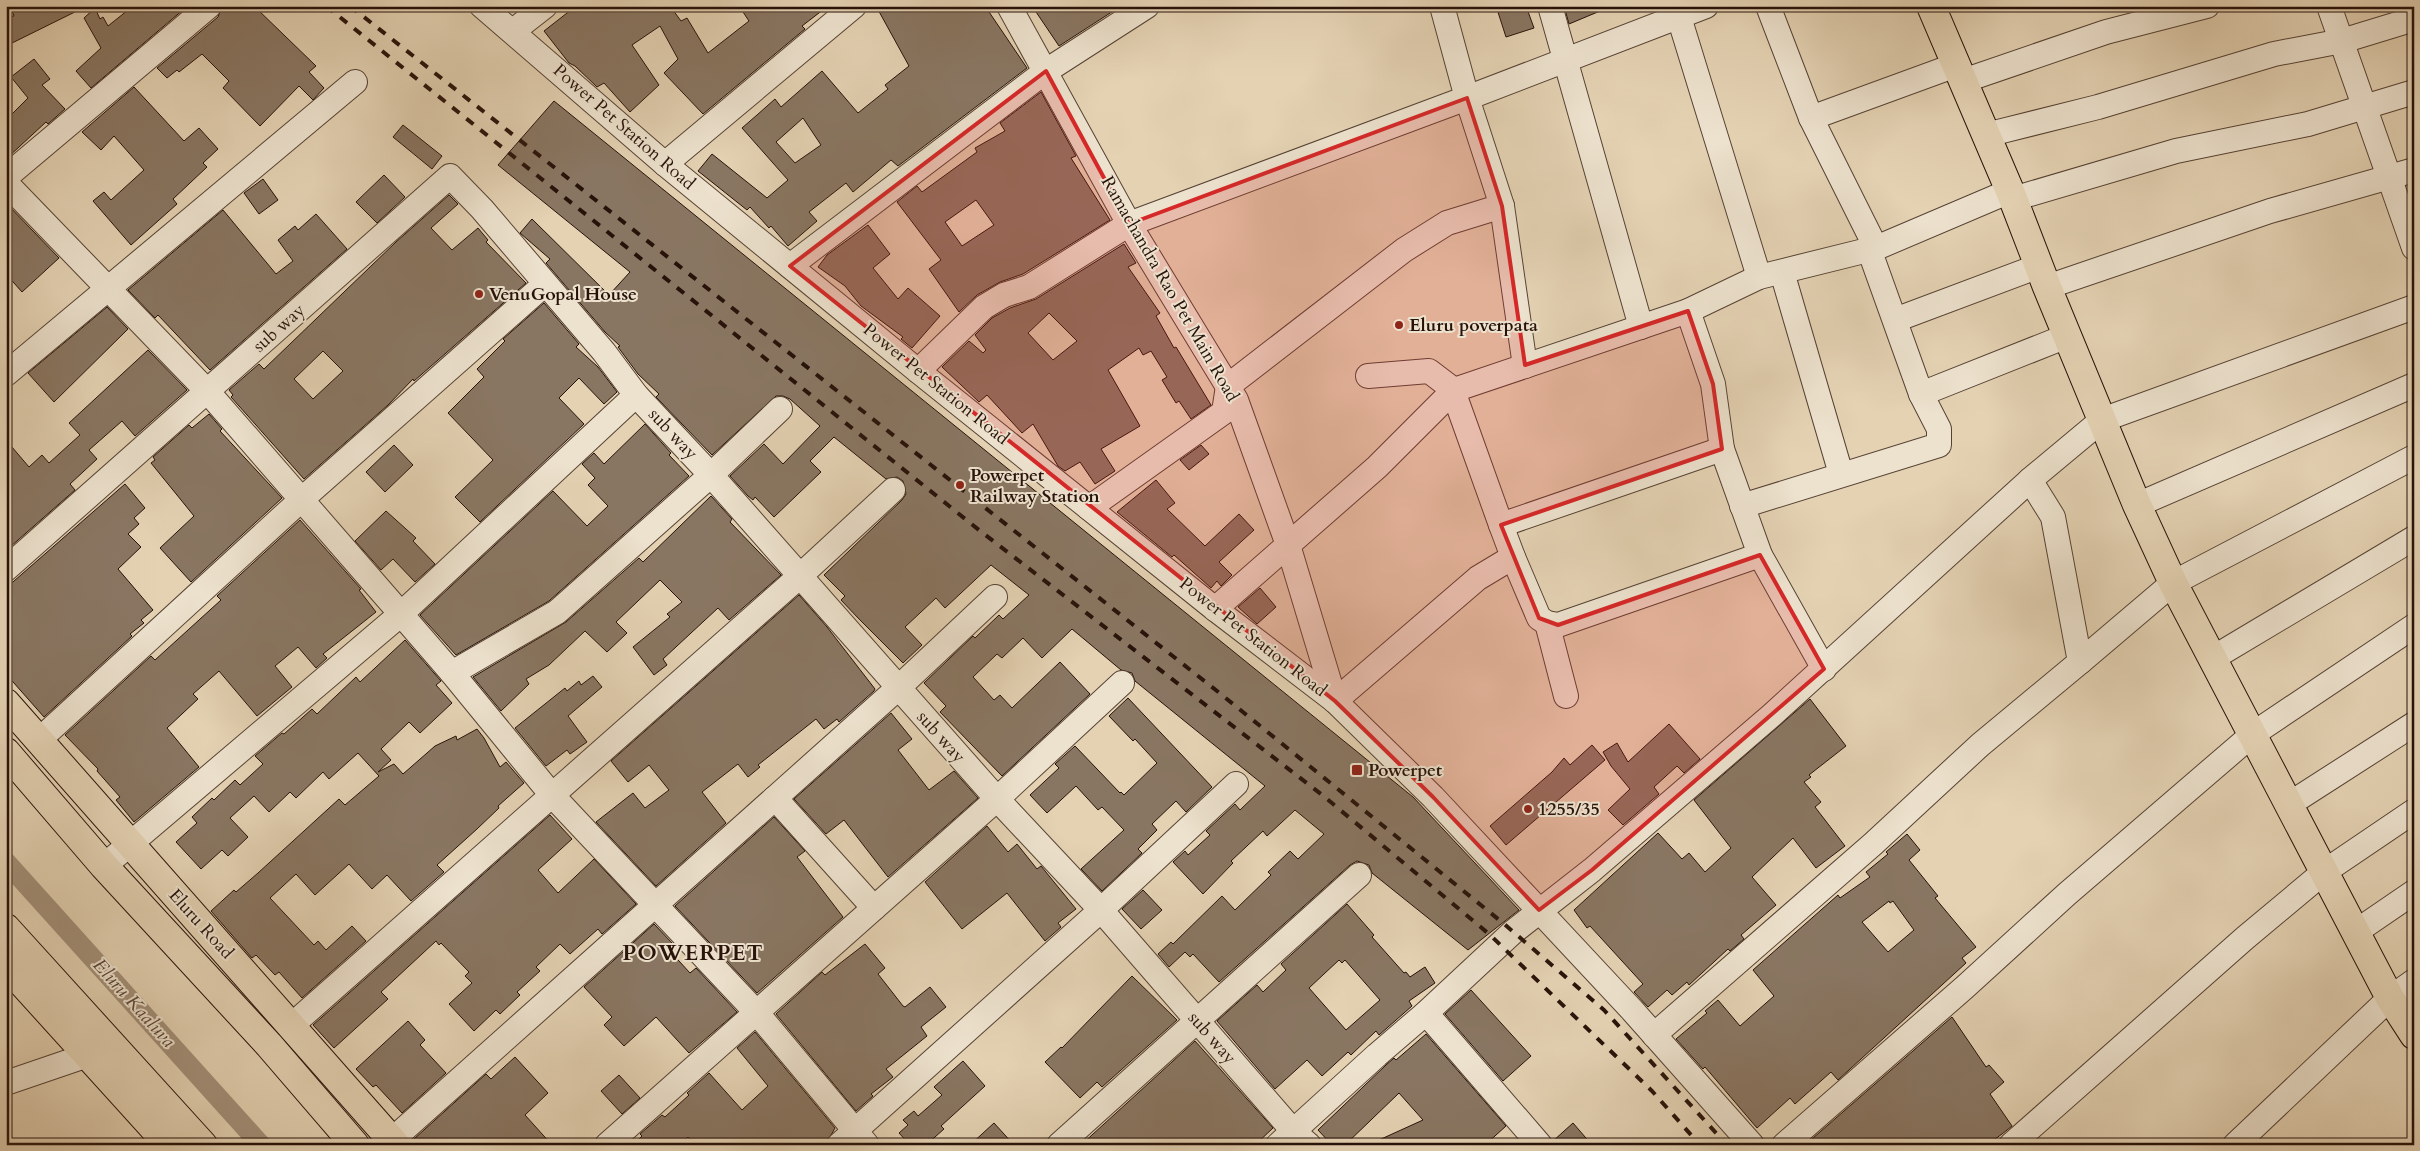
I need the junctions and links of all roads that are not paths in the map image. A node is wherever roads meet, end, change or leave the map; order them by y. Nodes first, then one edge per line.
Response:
1 (209, 6) edge
2 (482, 6) edge
3 (545, 6) edge
4 (854, 6) edge
5 (1009, 6) edge
6 (1146, 6) edge
7 (1442, 6) edge
8 (1550, 6) edge
9 (1706, 6) edge
10 (1768, 6) edge
11 (1930, 6) edge
12 (2206, 6) edge
13 (2329, 6) edge
14 (1676, 11) edge
15 (2414, 19) edge
16 (513, 31) junction
17 (2342, 41) junction
18 (1564, 62) junction
19 (1046, 72) junction
20 (1960, 73) junction
21 (355, 82) dead end
22 (2414, 92) edge
23 (1466, 98) junction
24 (2365, 107) junction
25 (1811, 118) junction
26 (1986, 135) junction
27 (666, 164) junction
28 (2414, 170) edge
29 (6, 177) edge
30 (2390, 177) junction
31 (6, 182) edge
32 (2011, 195) junction
33 (1502, 206) junction
34 (1129, 224) junction
35 (2412, 238) edge
36 (1873, 248) junction
37 (790, 266) junction
38 (1782, 272) junction
39 (2043, 276) junction
40 (1759, 277) junction
41 (545, 284) junction
42 (109, 287) junction
43 (2414, 306) edge
44 (1688, 311) junction
45 (1895, 320) junction
46 (1641, 327) junction
47 (2067, 336) junction
48 (1525, 366) junction
49 (918, 371) junction
50 (6, 374) edge
51 (1368, 376) dead end
52 (2414, 384) edge
53 (1228, 386) junction
54 (1454, 391) junction
55 (208, 392) junction
56 (1922, 394) junction
57 (636, 395) junction
58 (780, 409) dead end
59 (2102, 420) junction
60 (1722, 449) junction
61 (2414, 457) edge
62 (1841, 474) junction
63 (711, 475) junction
64 (2030, 480) junction
65 (894, 490) dead end
66 (301, 500) junction
67 (2137, 505) junction
68 (1742, 506) junction
69 (1089, 508) junction
70 (1501, 524) junction
71 (2414, 538) edge
72 (1288, 545) junction
73 (1760, 555) junction
74 (1513, 557) junction
75 (6, 569) edge
76 (800, 576) junction
77 (2173, 583) junction
78 (995, 597) dead end
79 (1215, 609) junction
80 (401, 614) junction
81 (1547, 623) junction
82 (2414, 626) edge
83 (2213, 658) junction
84 (2080, 662) junction
85 (1824, 669) junction
86 (452, 672) junction
87 (1122, 683) dead end
88 (897, 688) junction
89 (1566, 696) dead end
90 (1335, 701) junction
91 (6, 703) edge
92 (2414, 724) edge
93 (2253, 734) junction
94 (38, 741) junction
95 (6, 752) edge
96 (1236, 784) dead end
97 (551, 794) junction
98 (775, 798) junction
99 (997, 799) junction
100 (2288, 805) junction
101 (2414, 811) edge
102 (130, 845) junction
103 (104, 866) junction
104 (2324, 872) junction
105 (1359, 875) dead end
106 (2414, 892) edge
107 (656, 904) junction
108 (874, 908) junction
109 (1101, 910) junction
110 (1539, 910) junction
111 (6, 928) edge
112 (2357, 931) junction
113 (6, 965) edge
114 (2414, 981) edge
115 (2390, 998) junction
116 (757, 1013) junction
117 (1426, 1013) junction
118 (1197, 1021) junction
119 (292, 1025) junction
120 (1654, 1034) junction
121 (2414, 1035) edge
122 (99, 1048) junction
123 (6, 1083) edge
124 (854, 1140) edge
125 (1294, 1140) edge
126 (394, 1142) edge
127 (169, 1145) edge
128 (203, 1145) edge
129 (355, 1145) edge
130 (607, 1145) edge
131 (1059, 1145) edge
132 (1540, 1145) edge
133 (1752, 1145) edge
134 (1784, 1145) edge
135 (2011, 1145) edge
136 (2235, 1145) edge

1 - 29 street
2 - 16 street, Power Pet Station Road
3 - 16 street
4 - 27 street
5 - 19 street, Ramachandra Rao Pet Main Road
6 - 19 street
7 - 23 street
8 - 18 street
9 - 14 street
10 - 25 street
11 - 20 main road
12 - 20 street
13 - 17 street
14 - 18 street
14 - 40 street
15 - 17 street
16 - 27 street, Power Pet Station Road
17 - 24 street
17 - 26 street
18 - 23 street
18 - 46 street
19 - 34 street, Ramachandra Rao Pet Main Road
19 - 37 street
20 - 25 street
20 - 26 main road
21 - 42 street
22 - 24 street
23 - 33 street
23 - 34 street
24 - 30 street
24 - 32 street
25 - 36 street
26 - 32 main road
27 - 37 street, Power Pet Station Road
28 - 30 street
30 - 35 street
30 - 39 street
31 - 42 street
32 - 36 street
32 - 39 main road
33 - 48 street
33 - 53 street
34 - 49 street
34 - 53 street, Ramachandra Rao Pet Main Road
36 - 38 street
36 - 45 street
37 - 49 street, Power Pet Station Road
38 - 40 street
38 - 62 street
39 - 45 street
39 - 47 main road
40 - 44 street
41 - 55 street, sub way
41 - 57 street, sub way
41 - 66 street
42 - 50 street
42 - 55 street
43 - 59 street
44 - 46 street
44 - 60 street
45 - 56 street
46 - 48 street
47 - 56 street
47 - 59 main road
48 - 54 street
49 - 69 street, Power Pet Station Road
51 - 54 street
52 - 67 street
53 - 69 street
53 - 72 street, Ramachandra Rao Pet Main Road
54 - 70 street
54 - 72 street
55 - 66 street
55 - 75 street, sub way
56 - 62 street
57 - 63 street, sub way
57 - 80 street
58 - 63 street
59 - 64 street
59 - 67 main road
60 - 68 street
60 - 70 street
61 - 77 street
62 - 68 street
63 - 76 street, sub way
63 - 86 street
64 - 84 street
64 - 85 street
65 - 76 street
66 - 80 street
66 - 94 street
67 - 77 main road
68 - 73 street
69 - 79 street, Power Pet Station Road
70 - 74 street
71 - 83 street
72 - 79 street
72 - 90 street, Ramachandra Rao Pet Main Road
73 - 81 street
73 - 85 street
74 - 81 street
74 - 90 street
76 - 88 street, sub way
76 - 97 street
77 - 83 main road
77 - 84 street
78 - 88 street
79 - 90 street, Power Pet Station Road
80 - 86 street
80 - 102 street
81 - 89 street
82 - 93 street
83 - 93 main road
84 - 120 street
85 - 110 street
86 - 97 street
87 - 99 street
88 - 98 street
88 - 99 street, sub way
90 - 110 street, Power Pet Station Road
91 - 94 main road, Eluru Road
92 - 100 street
93 - 100 main road
93 - 134 street
94 - 102 main road, Eluru Road
95 - 103 main road, Eluru Road
96 - 109 street
97 - 107 street
97 - 119 street
98 - 107 street
98 - 108 street
99 - 108 street
99 - 109 street, sub way
100 - 104 main road
101 - 104 street
102 - 103 street
102 - 119 main road, Eluru Road
103 - 129 main road, Eluru Road
104 - 112 main road
104 - 135 street
105 - 118 street
106 - 112 street
107 - 116 street
107 - 126 street
108 - 116 street
109 - 118 street, sub way
109 - 124 street
110 - 117 street
110 - 120 street, Power Pet Station Road
111 - 122 main road
112 - 115 main road
113 - 122 main road
114 - 115 street
115 - 121 main road
115 - 136 street
116 - 124 street
116 - 130 street
117 - 125 street
117 - 132 street
118 - 125 street, sub way
118 - 131 street
119 - 126 main road, Eluru Road
120 - 133 street, Power Pet Station Road
122 - 123 street
122 - 127 main road
122 - 128 main road

